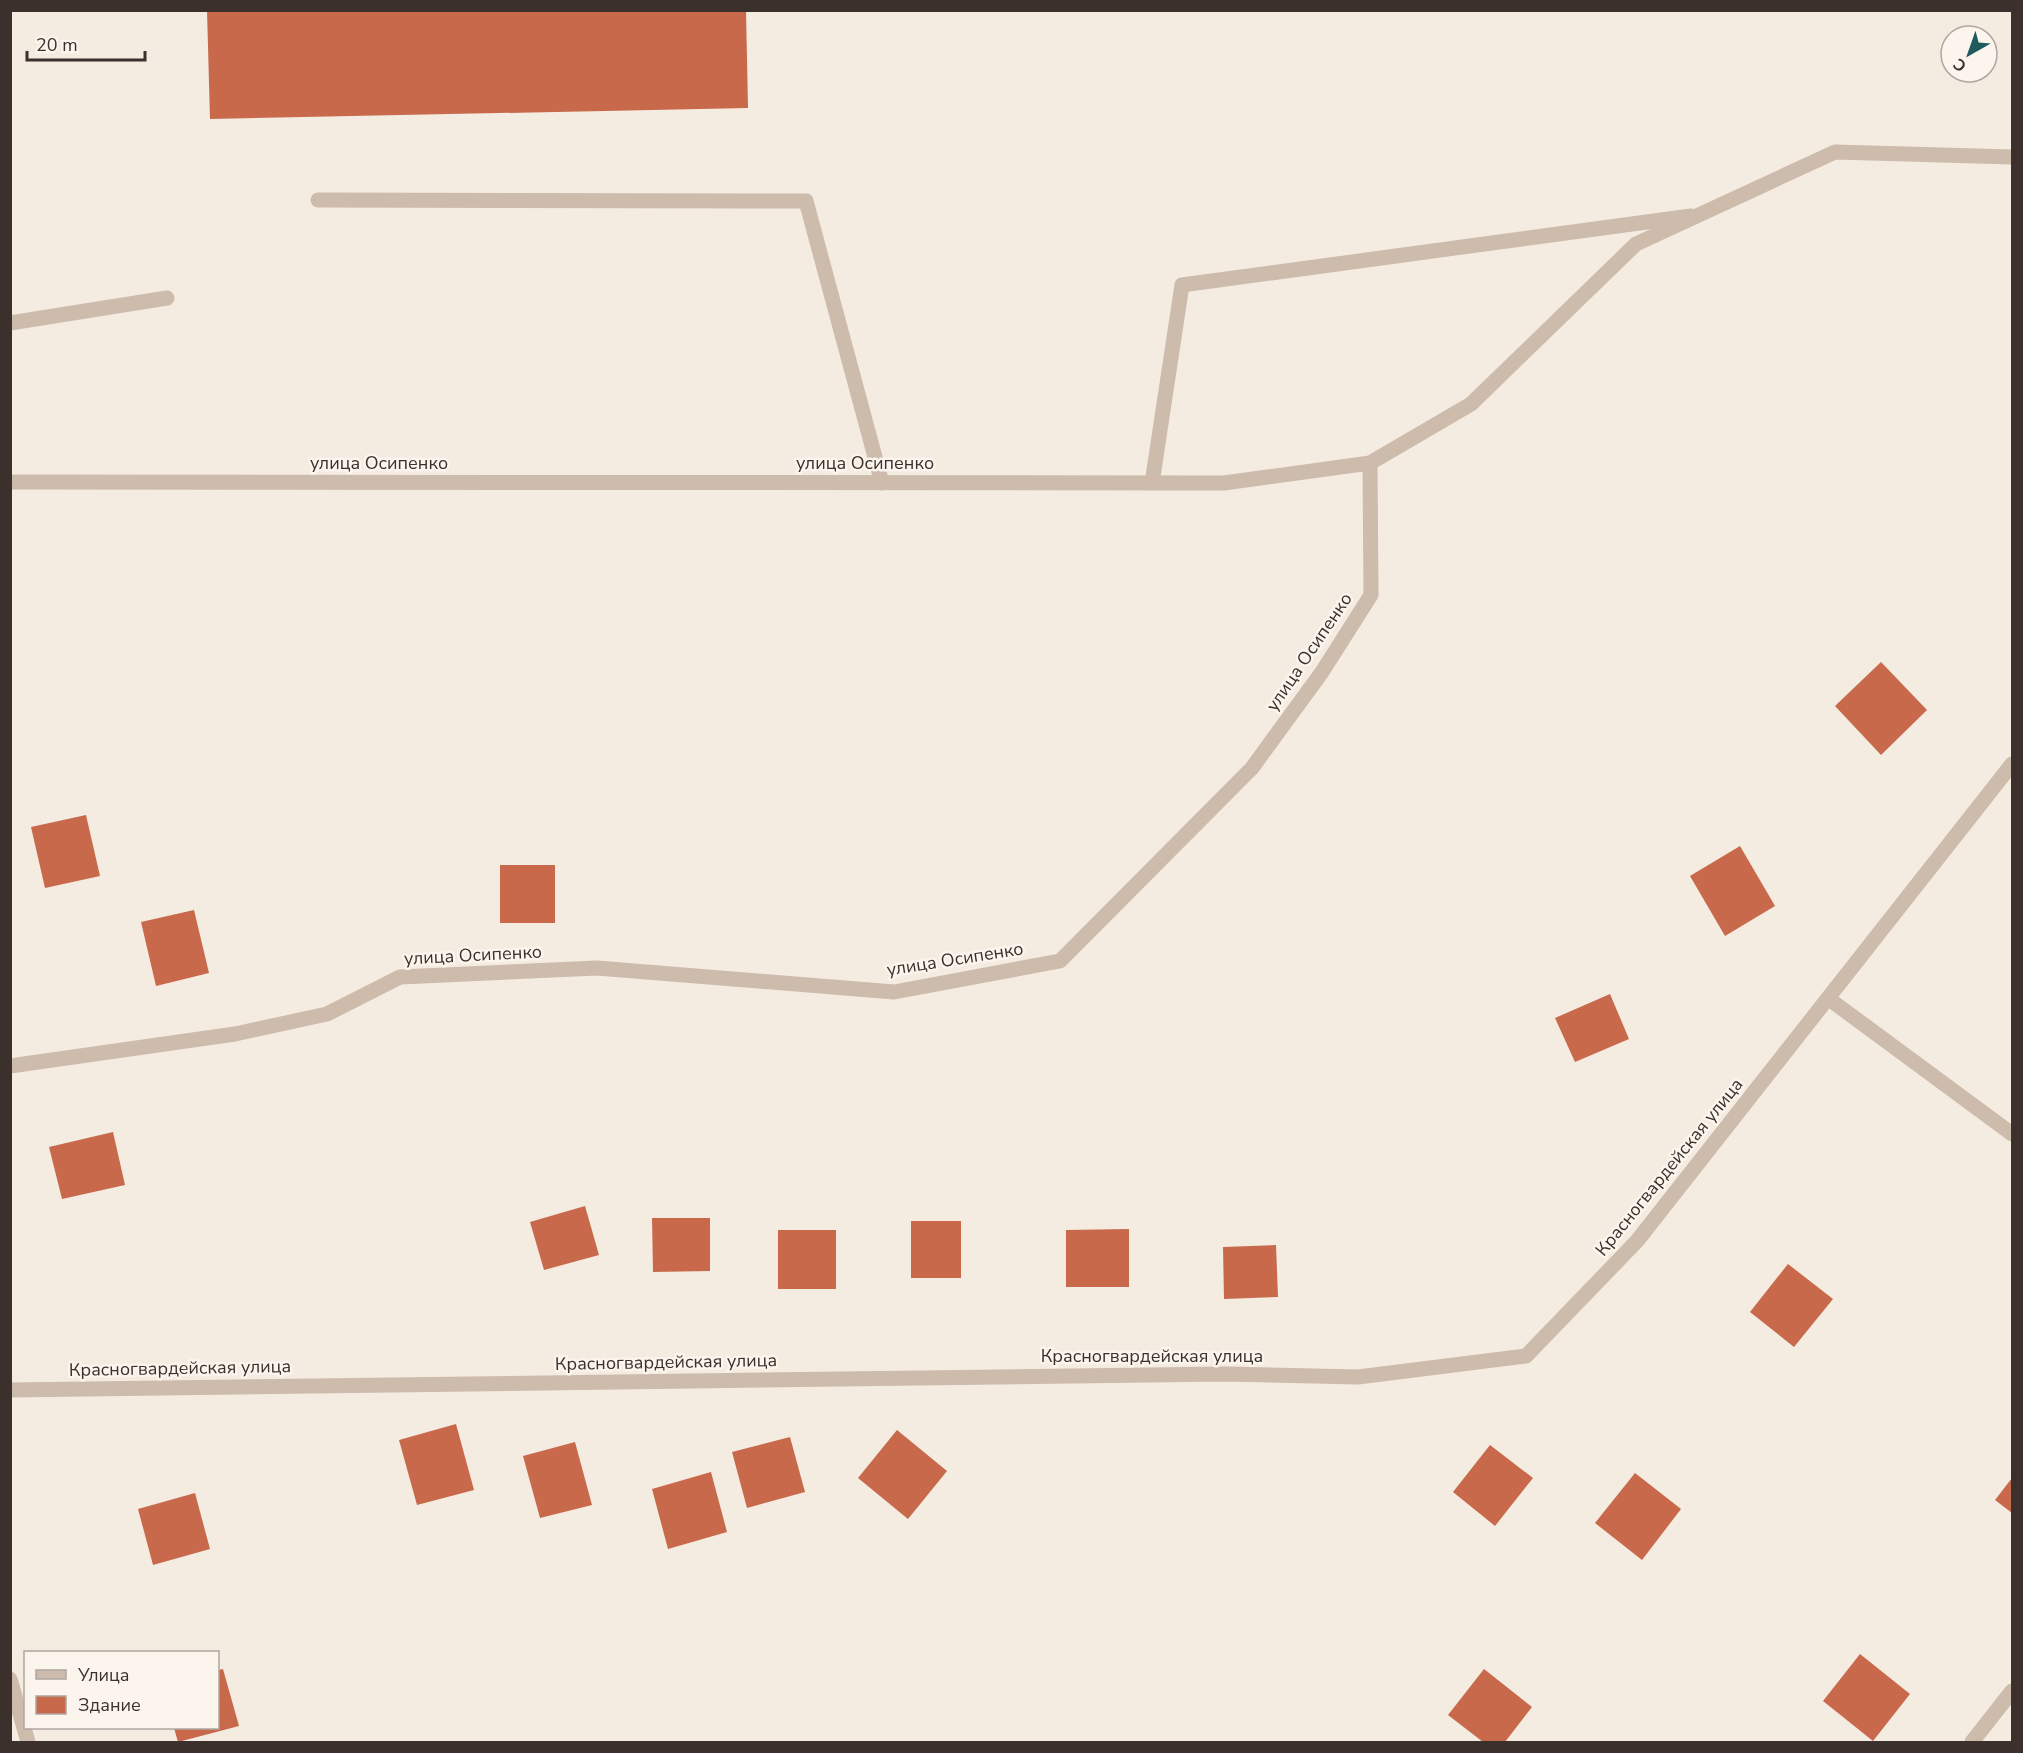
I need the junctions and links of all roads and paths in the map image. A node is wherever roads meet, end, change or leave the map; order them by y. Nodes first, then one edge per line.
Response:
1 (2013, 157) edge
2 (318, 200) dead end
3 (1700, 215) junction
4 (167, 298) dead end
5 (10, 323) edge
6 (1370, 463) junction
7 (10, 482) edge
8 (882, 483) junction
9 (1152, 483) junction
10 (2013, 764) edge
11 (1829, 999) junction
12 (10, 1066) edge
13 (2013, 1134) edge
14 (10, 1390) edge
15 (10, 1679) edge
16 (2013, 1691) edge
17 (24, 1729) edge
18 (1972, 1743) edge

1 - 3 street
2 - 8 street
3 - 6 street
3 - 9 street
4 - 5 street
6 - 9 street, улица Осипенко
6 - 12 street, улица Осипенко
7 - 8 street, улица Осипенко
8 - 9 street, улица Осипенко
10 - 11 street, Красногвардейская улица
11 - 13 street
11 - 14 street, Красногвардейская улица
15 - 17 street
16 - 18 street

